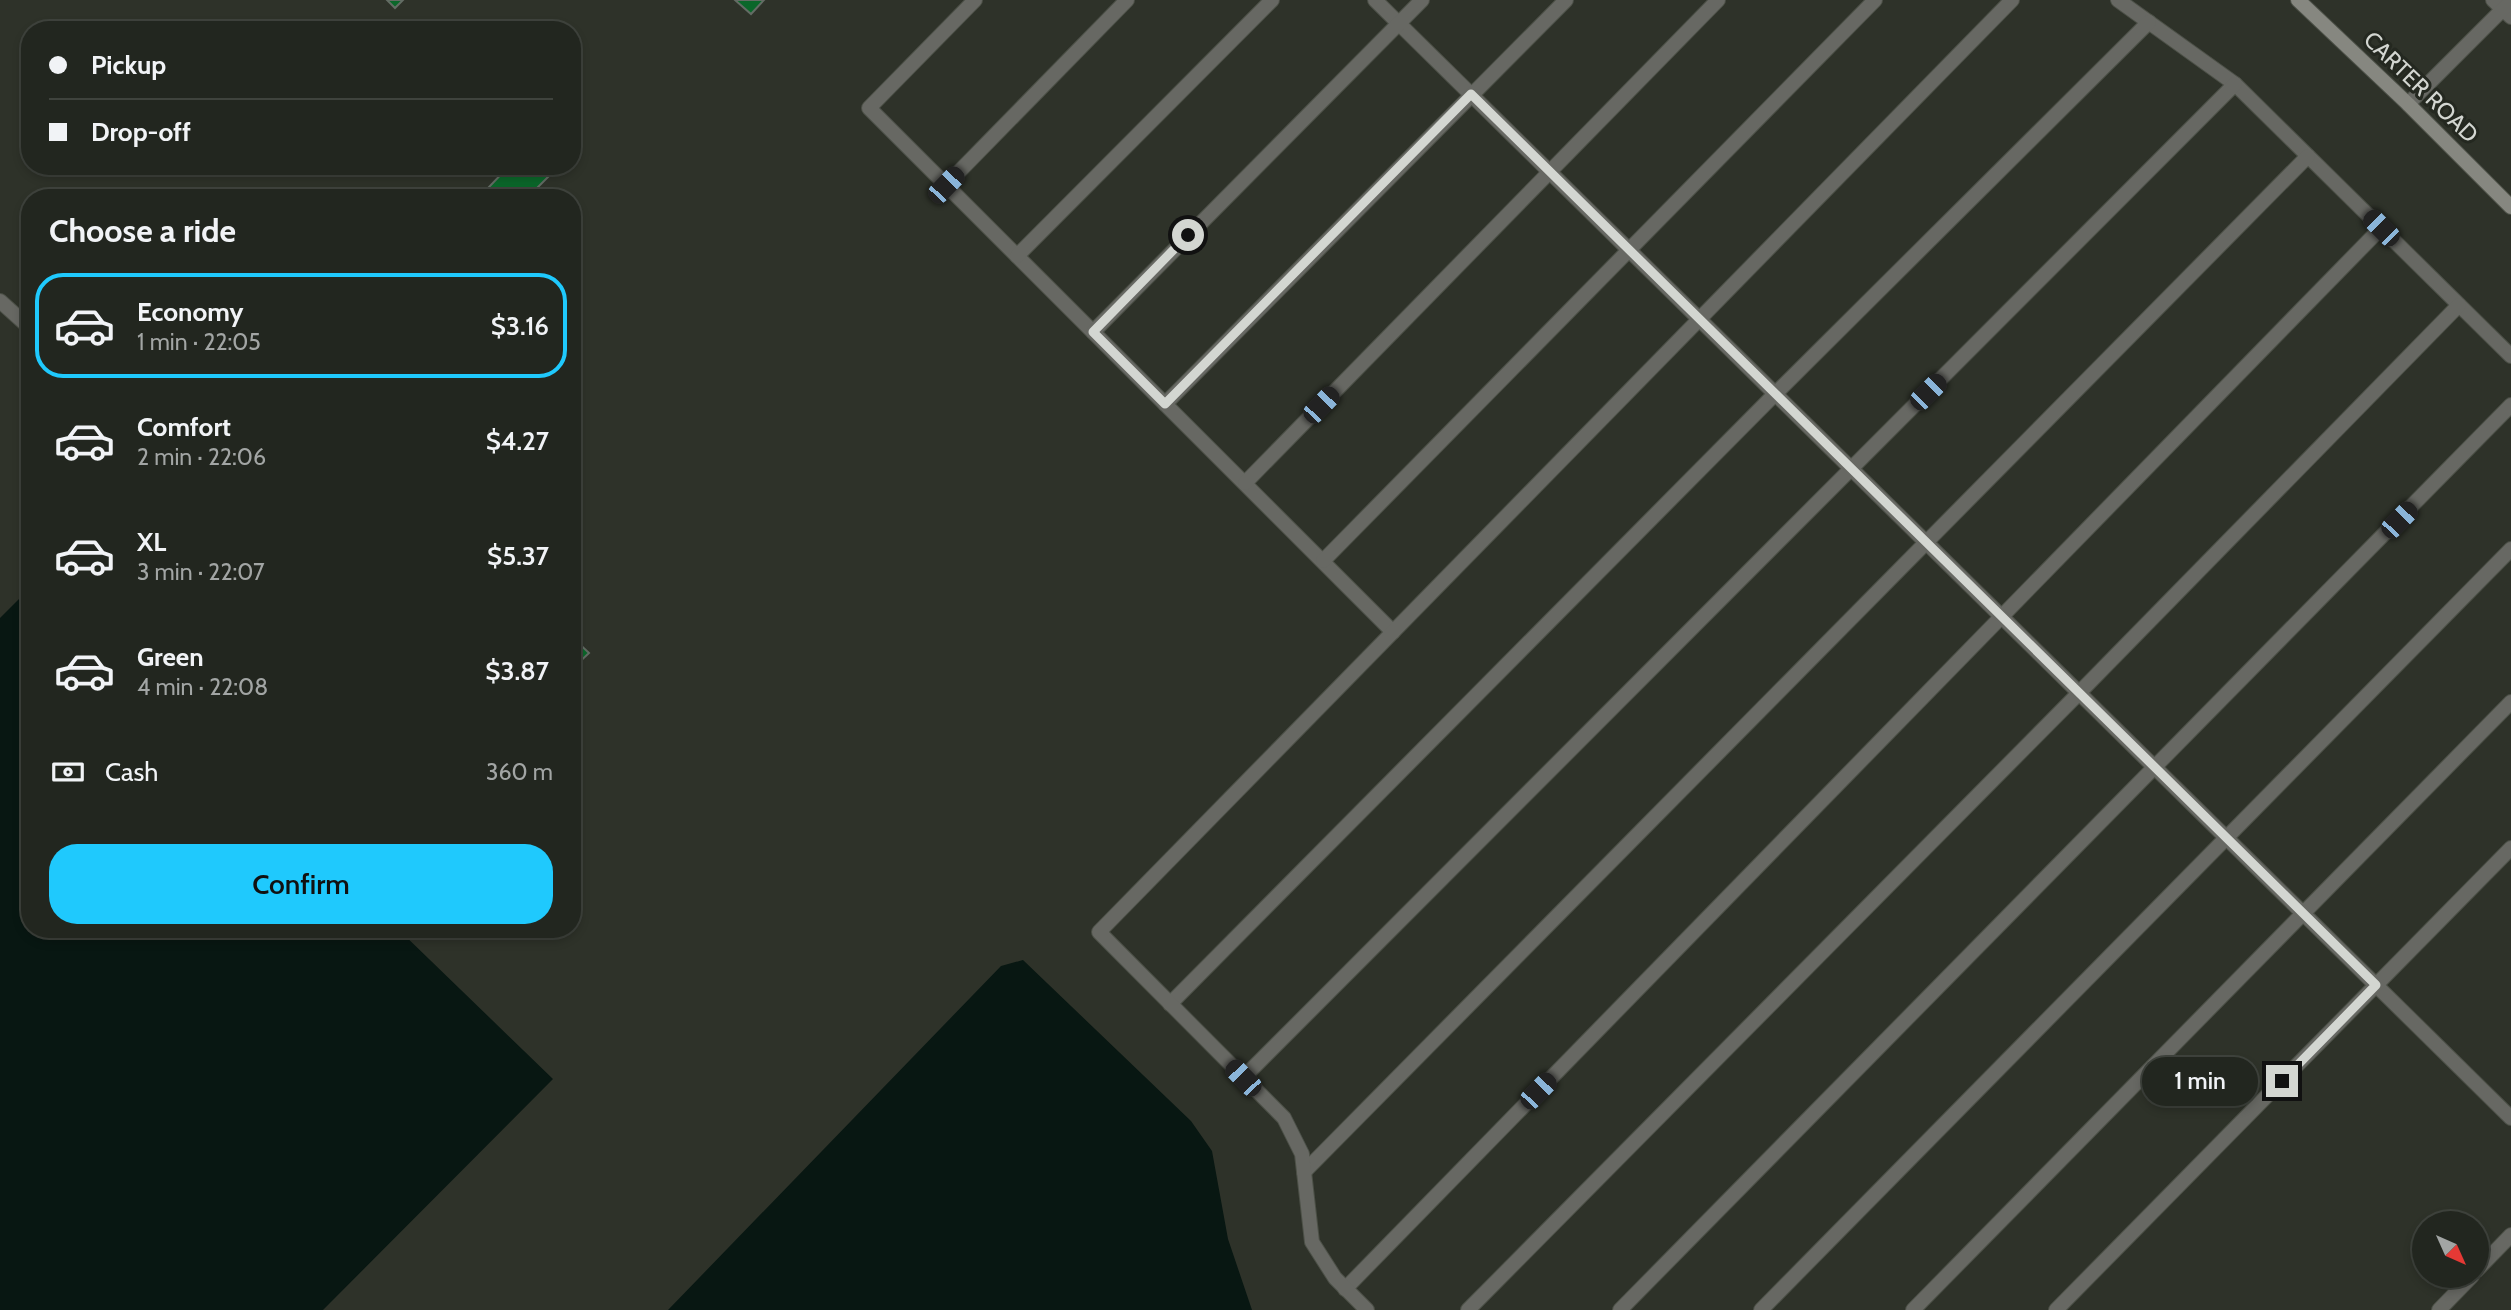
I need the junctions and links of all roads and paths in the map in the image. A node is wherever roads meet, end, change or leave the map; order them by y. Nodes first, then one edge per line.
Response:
1 (975, 0) edge
2 (1127, 0) edge
3 (1272, 0) edge
4 (1375, 0) edge
5 (1422, 0) edge
6 (1566, 0) edge
7 (1718, 0) edge
8 (1875, 0) edge
9 (2012, 0) edge
10 (2118, 0) edge
11 (2298, 0) edge
12 (2505, 7) edge
13 (2149, 22) junction
14 (1399, 23) junction
15 (2235, 84) junction
16 (1471, 94) junction
17 (2408, 104) junction
18 (2308, 156) junction
19 (1550, 172) junction
20 (946, 185) junction
21 (2511, 207) edge
22 (2381, 228) junction
23 (1629, 250) junction
24 (1017, 256) junction
25 (0, 302) edge
26 (2459, 305) junction
27 (1699, 319) junction
28 (21, 320) edge
29 (1093, 332) junction
30 (2511, 356) edge
31 (1775, 394) junction
32 (1165, 404) junction
33 (2511, 405) edge
34 (1851, 468) junction
35 (1245, 483) junction
36 (1927, 543) junction
37 (2511, 549) edge
38 (1323, 561) junction
39 (2003, 618) junction
40 (1394, 632) junction
41 (2079, 693) junction
42 (2511, 702) edge
43 (2155, 768) junction
44 (2227, 839) junction
45 (2511, 848) edge
46 (2303, 914) junction
47 (2376, 985) junction
48 (1170, 1003) junction
49 (1243, 1078) junction
50 (2511, 1118) edge
51 (1304, 1172) junction
52 (2511, 1235) edge
53 (2489, 1258) edge
54 (2460, 1288) edge
55 (1345, 1289) junction
56 (1367, 1310) edge
57 (1468, 1310) edge
58 (1620, 1310) edge
59 (1761, 1310) edge
60 (1913, 1310) edge
61 (2056, 1310) edge
62 (2439, 1310) edge

1 - 20 street
2 - 20 street
3 - 24 street
4 - 14 street
5 - 14 street
6 - 16 street
7 - 19 street
8 - 23 street
9 - 27 street
10 - 13 street
11 - 17 street, CARTER ROAD
12 - 17 street
13 - 15 street
13 - 31 street
14 - 16 street
14 - 29 street
15 - 18 street
15 - 34 street
16 - 19 street
16 - 32 street
17 - 21 street, CARTER ROAD
18 - 22 street
18 - 36 street
19 - 23 street
19 - 35 street
20 - 24 street
22 - 26 street
22 - 39 street
23 - 27 street
23 - 38 street
24 - 29 street
25 - 28 street
26 - 30 street
26 - 41 street
27 - 31 street
27 - 40 street
29 - 32 street
31 - 34 street
31 - 48 street
32 - 35 street
33 - 43 street
34 - 36 street
34 - 49 street
35 - 38 street
36 - 39 street
36 - 51 street
37 - 44 street
38 - 40 street
39 - 41 street
39 - 55 street
40 - 48 street
41 - 43 street
41 - 57 street
42 - 46 street
43 - 44 street
43 - 58 street
44 - 46 street
44 - 59 street
45 - 47 street
46 - 47 street
46 - 60 street
47 - 50 street
47 - 61 street
48 - 49 street
49 - 51 street
51 - 55 street
52 - 53 street
54 - 62 street
55 - 56 street

